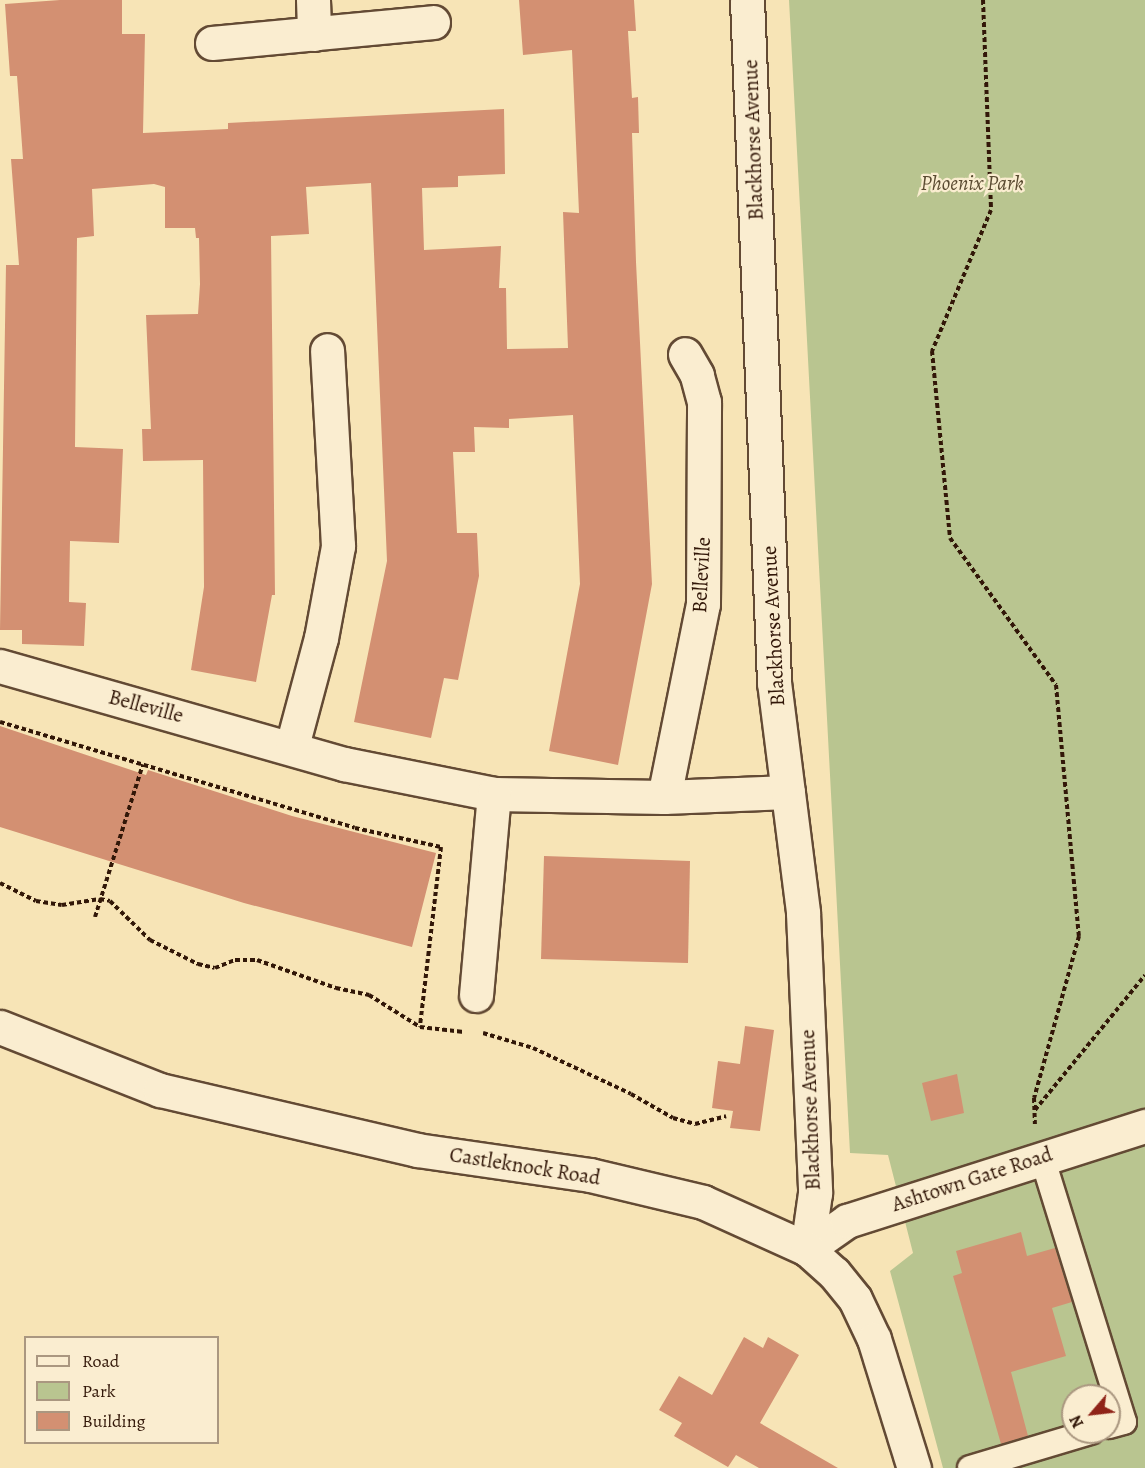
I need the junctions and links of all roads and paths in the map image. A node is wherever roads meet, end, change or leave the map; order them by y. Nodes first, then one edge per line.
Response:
1 (313, 0) edge
2 (747, 0) edge
3 (983, 0) edge
4 (433, 22) dead end
5 (314, 34) junction
6 (212, 43) dead end
7 (327, 350) dead end
8 (685, 354) dead end
9 (0, 666) edge
10 (0, 722) edge
11 (292, 746) junction
12 (143, 764) junction
13 (788, 792) junction
14 (494, 794) junction
15 (664, 797) junction
16 (0, 883) edge
17 (100, 899) junction
18 (95, 917) dead end
19 (1145, 975) edge
20 (476, 995) dead end
21 (0, 1027) edge
22 (420, 1027) junction
23 (1034, 1111) junction
24 (726, 1116) dead end
25 (1145, 1126) edge
26 (1042, 1157) junction
27 (807, 1249) junction
28 (1112, 1384) edge
29 (1061, 1441) edge
30 (914, 1468) edge
31 (970, 1468) edge

1 - 5 street
2 - 13 street, Blackhorse Avenue
3 - 23 path
4 - 5 street
5 - 6 street
7 - 11 street
8 - 15 street, Belleville
9 - 11 street, Belleville
10 - 12 path
11 - 14 street, Belleville
12 - 17 path
12 - 22 path
13 - 15 street, Belleville
13 - 27 street, Blackhorse Avenue
14 - 15 street, Belleville
14 - 20 street
16 - 17 path
17 - 18 path
17 - 22 path
19 - 23 path
21 - 27 street, Castleknock Road
22 - 24 path
23 - 26 path
25 - 26 street, Ashtown Gate Road
26 - 27 street, Ashtown Gate Road
26 - 28 lane
27 - 30 street, Castleknock Road
29 - 31 lane

